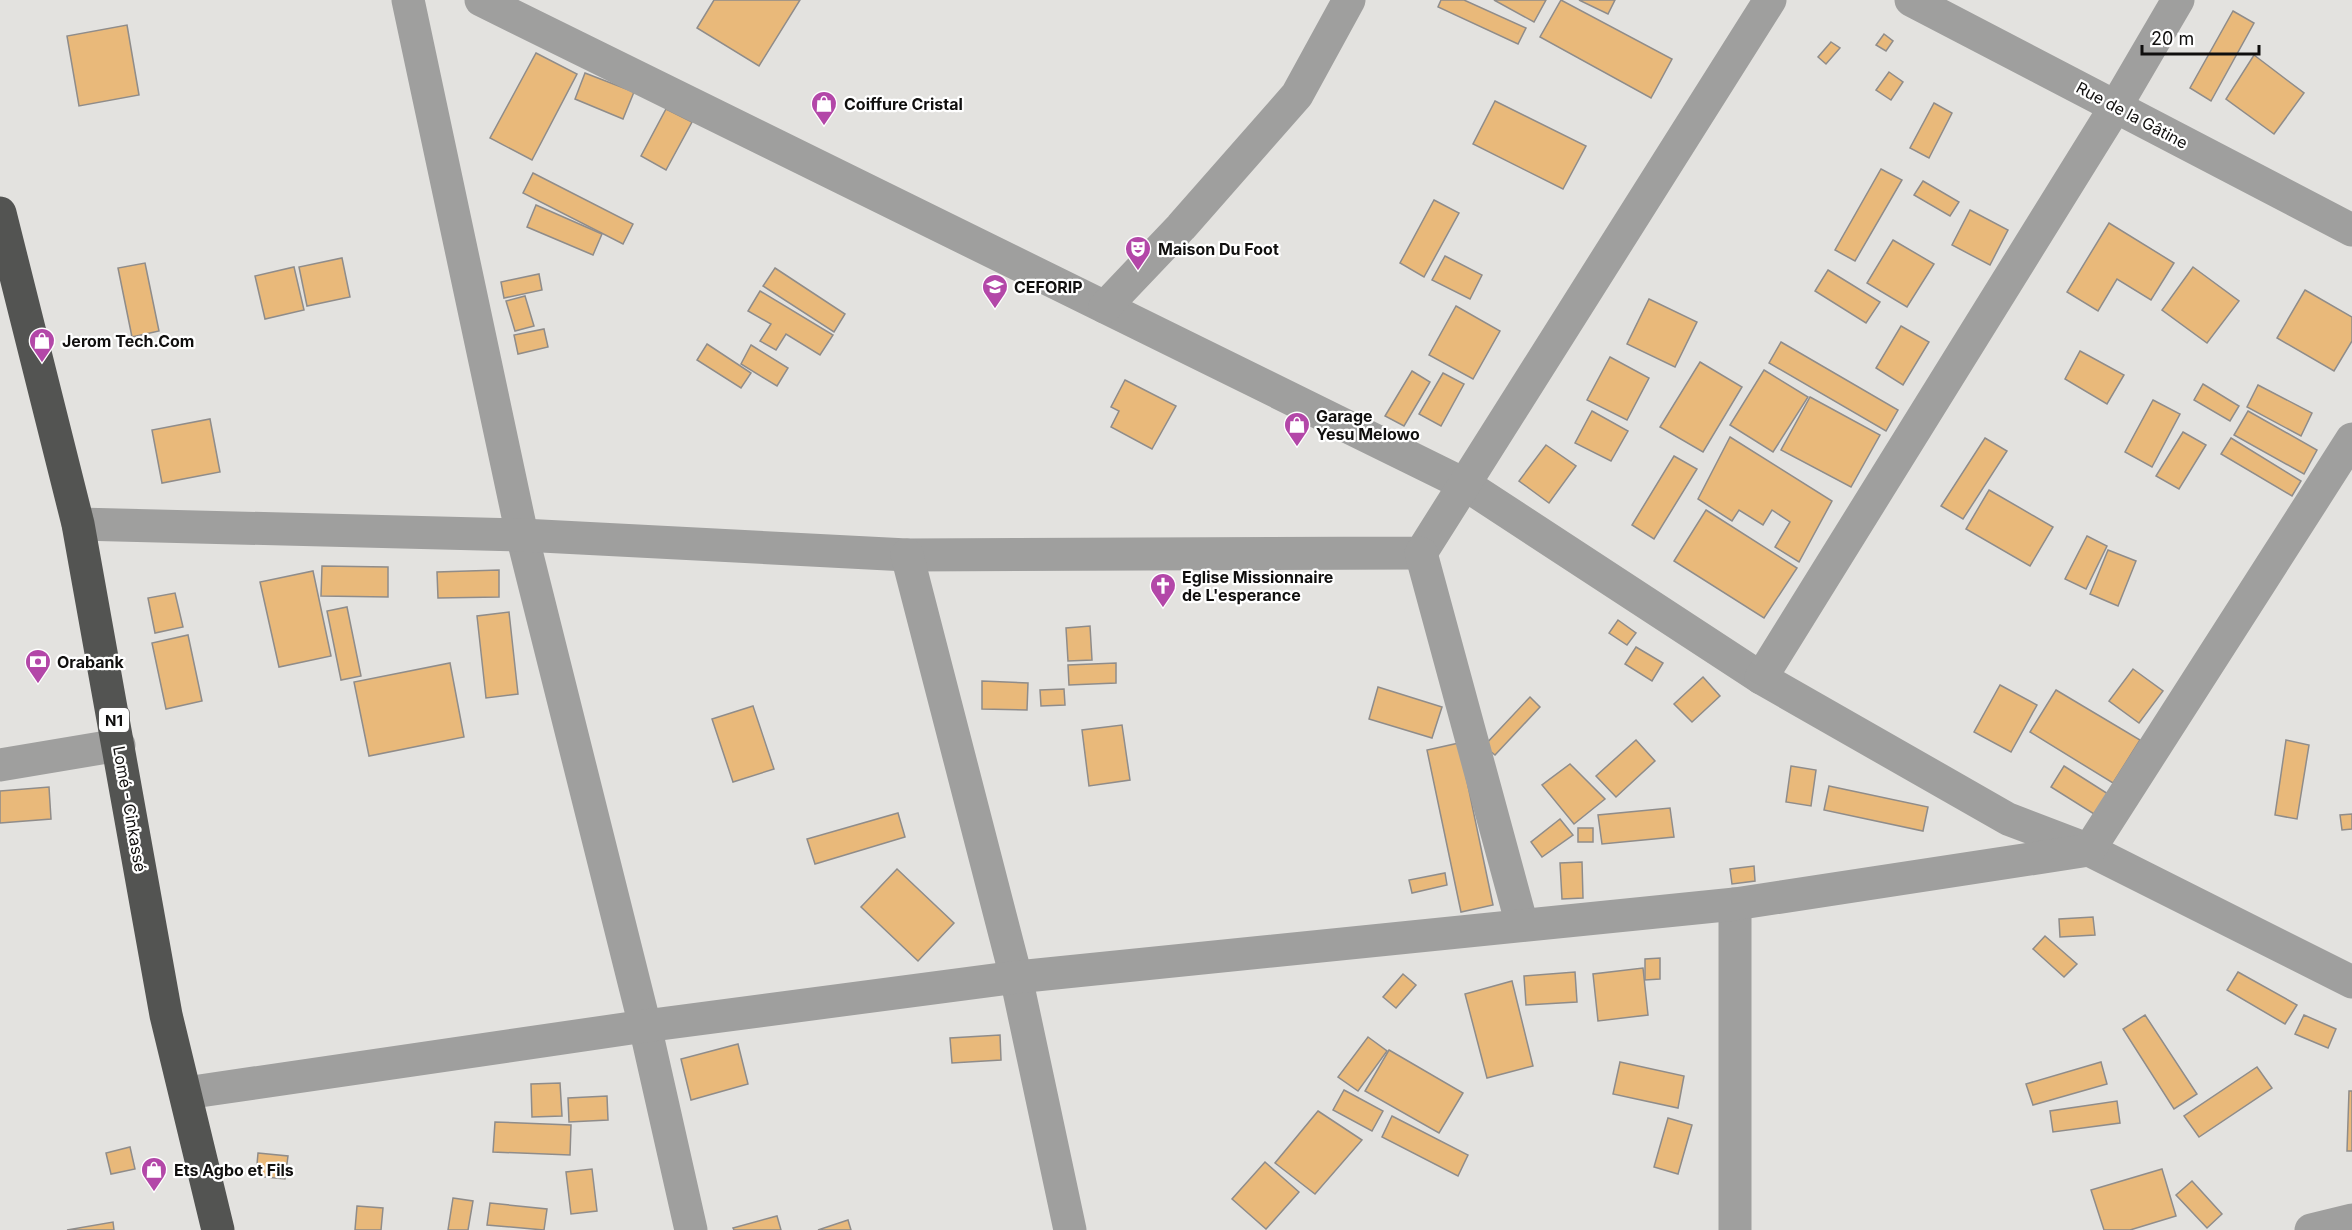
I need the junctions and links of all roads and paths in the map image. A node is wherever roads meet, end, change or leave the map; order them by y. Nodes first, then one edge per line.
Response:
1 (408, 0) edge
2 (481, 0) edge
3 (1349, 0) edge
4 (1770, 0) edge
5 (1911, 0) edge
6 (2178, 0) edge
7 (2116, 106) junction
8 (0, 213) edge
9 (2352, 230) edge
10 (1105, 307) junction
11 (2352, 439) edge
12 (1466, 485) junction
13 (78, 524) junction
14 (522, 536) junction
15 (1421, 553) junction
16 (907, 555) junction
17 (1761, 678) junction
18 (119, 745) junction
19 (0, 765) edge
20 (2090, 850) junction
21 (1735, 904) junction
22 (1522, 925) junction
23 (1016, 977) junction
24 (2352, 982) edge
25 (645, 1026) junction
26 (186, 1093) junction
27 (2352, 1220) edge
28 (218, 1230) edge
29 (691, 1230) edge
30 (1070, 1230) edge
31 (1735, 1230) edge
32 (2311, 1230) edge

1 - 14 street
2 - 10 street
3 - 10 street
4 - 12 street
5 - 7 street, Rue de la Gâtine
6 - 7 street
7 - 9 street, Rue de la Gâtine
7 - 17 street
8 - 13 highway, Lomé - Cinkassé / N1
10 - 12 street
11 - 20 street
12 - 15 street
12 - 17 street
13 - 14 street
13 - 18 highway, Lomé - Cinkassé / N1
14 - 16 street
14 - 25 street
15 - 16 street
15 - 22 street
16 - 23 street
17 - 20 street
18 - 19 street
18 - 26 highway, Lomé - Cinkassé / N1
20 - 21 street
20 - 24 street
21 - 22 street
21 - 31 street
22 - 23 street
23 - 25 street
23 - 30 street
25 - 26 street
25 - 29 street
26 - 28 highway, Lomé - Cinkassé / N1
27 - 32 street

